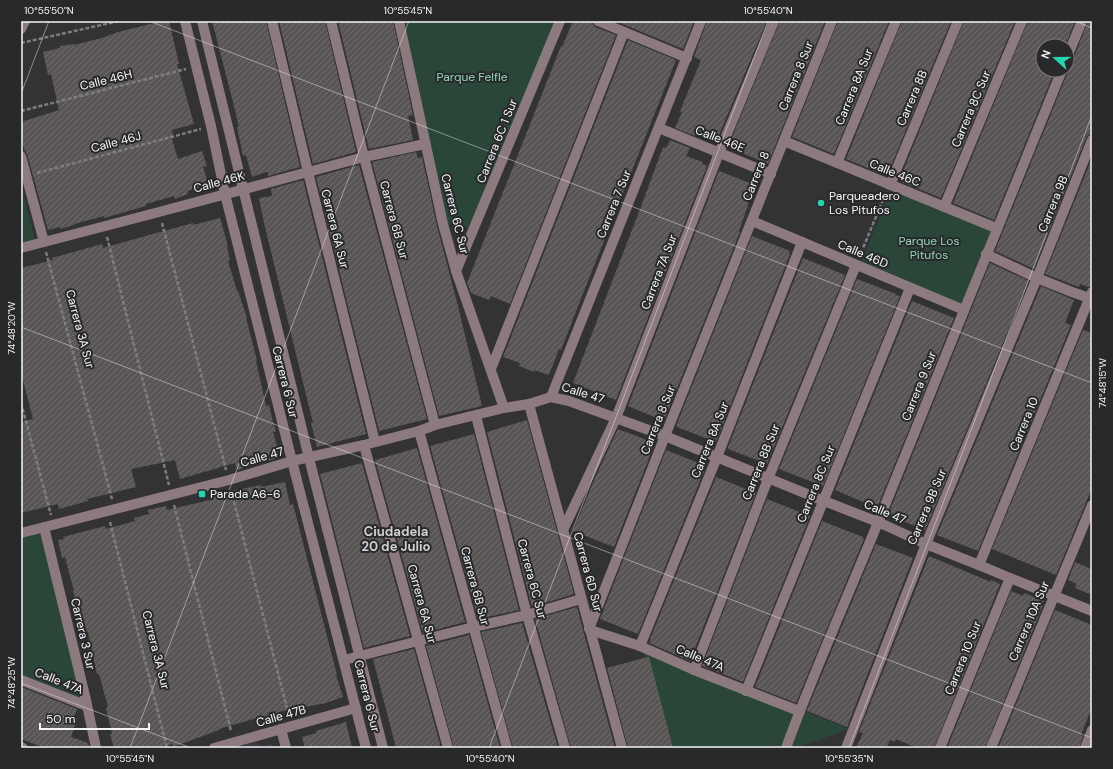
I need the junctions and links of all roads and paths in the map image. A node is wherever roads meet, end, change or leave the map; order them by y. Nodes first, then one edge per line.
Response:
1 (25, 21) edge
2 (119, 21) edge
3 (185, 21) edge
4 (202, 21) edge
5 (272, 21) edge
6 (331, 21) edge
7 (399, 21) edge
8 (560, 21) edge
9 (598, 21) edge
10 (701, 21) edge
11 (774, 21) edge
12 (832, 21) edge
13 (896, 21) edge
14 (958, 21) edge
15 (1022, 21) edge
16 (1082, 21) edge
17 (21, 29) edge
18 (624, 32) junction
19 (1075, 38) edge
20 (21, 43) edge
21 (687, 58) junction
22 (196, 66) junction
23 (1059, 78) edge
24 (21, 111) edge
25 (211, 126) junction
26 (659, 128) junction
27 (1092, 140) edge
28 (784, 141) junction
29 (425, 144) junction
30 (719, 153) junction
31 (21, 156) edge
32 (364, 157) junction
33 (837, 163) junction
34 (308, 172) junction
35 (771, 174) junction
36 (26, 176) junction
37 (890, 184) junction
38 (243, 189) junction
39 (225, 194) junction
40 (944, 207) junction
41 (752, 221) junction
42 (996, 228) junction
43 (44, 242) junction
44 (802, 242) junction
45 (21, 248) edge
46 (986, 254) junction
47 (856, 265) junction
48 (456, 270) junction
49 (1037, 278) junction
50 (910, 288) junction
51 (1091, 296) edge
52 (964, 310) junction
53 (491, 369) junction
54 (551, 397) junction
55 (21, 403) edge
56 (529, 404) junction
57 (504, 408) junction
58 (476, 416) junction
59 (616, 418) junction
60 (435, 425) junction
61 (419, 431) junction
62 (665, 436) junction
63 (375, 442) junction
64 (364, 444) junction
65 (717, 457) junction
66 (309, 458) junction
67 (292, 462) junction
68 (768, 479) junction
69 (824, 501) junction
70 (1092, 505) edge
71 (111, 510) junction
72 (878, 522) junction
73 (49, 526) junction
74 (563, 530) junction
75 (21, 533) edge
76 (926, 544) junction
77 (979, 565) junction
78 (1010, 578) junction
79 (1054, 596) junction
80 (581, 599) junction
81 (1092, 611) edge
82 (528, 615) junction
83 (473, 627) junction
84 (590, 629) junction
85 (418, 641) junction
86 (640, 646) junction
87 (360, 656) junction
88 (344, 660) junction
89 (694, 670) junction
90 (21, 680) edge
91 (746, 691) junction
92 (87, 706) junction
93 (356, 708) junction
94 (799, 712) junction
95 (281, 729) junction
96 (1092, 730) edge
97 (96, 748) edge
98 (167, 748) edge
99 (214, 748) edge
100 (286, 748) edge
101 (366, 748) edge
102 (383, 748) edge
103 (448, 748) edge
104 (507, 748) edge
105 (565, 748) edge
106 (622, 748) edge
107 (786, 748) edge
108 (846, 748) edge
109 (940, 748) edge
110 (991, 748) edge
111 (1084, 748) edge

1 - 17 street
2 - 20 path
3 - 22 street, Carrera 6 Sur
4 - 38 street, Carrera 6 Sur
5 - 34 street, Carrera 6A Sur
6 - 32 street, Carrera 6B Sur
7 - 29 street, Carrera 6C Sur
8 - 48 street, Carrera 6C 1 Sur
9 - 18 street
10 - 21 street, Carrera 7 Sur
11 - 30 street, Carrera 7A Sur
12 - 28 street, Carrera 8 Sur
13 - 33 street, Carrera 8A Sur
14 - 37 street, Carrera 8B
15 - 40 street, Carrera 8C Sur
16 - 19 street
18 - 21 street
18 - 53 street
21 - 26 street, Carrera 7 Sur
22 - 24 path, Calle 46H
22 - 25 street, Carrera 6 Sur
23 - 42 street, Carrera 9 Sur
25 - 36 path, Calle 46J
25 - 39 street, Carrera 6 Sur
26 - 30 street, Calle 46E
26 - 54 street, Carrera 7 Sur
27 - 49 street, Carrera 9B
28 - 33 street, Calle 46C
28 - 35 street, Carrera 8
29 - 32 street, Calle 46K
29 - 48 street, Carrera 6C Sur
30 - 35 street, Calle 46E
30 - 59 street, Carrera 7A Sur
31 - 36 street
32 - 34 street, Calle 46K
32 - 60 street, Carrera 6B Sur
33 - 37 street, Calle 46C
34 - 38 street, Calle 46K
34 - 63 street, Carrera 6A Sur
35 - 41 street, Carrera 8
36 - 43 street
37 - 40 street, Calle 46C
37 - 47 path
38 - 39 street, Calle 46K
38 - 66 street, Carrera 6 Sur
39 - 43 street, Calle 46K
39 - 67 street, Carrera 6 Sur
40 - 42 street, Calle 46C
41 - 44 street, Calle 46D
41 - 62 street, Carrera 8 Sur
42 - 46 street, Carrera 9 Sur
43 - 45 street, Calle 46K
43 - 71 path, Carrera 3A Sur
44 - 47 street, Calle 46D
44 - 65 street, Carrera 8A Sur
46 - 49 street
46 - 52 street, Carrera 9 Sur
47 - 50 street, Calle 46D
47 - 68 street, Carrera 8B Sur
48 - 53 street, Carrera 6C Sur
49 - 51 street
49 - 76 street, Carrera 9B Sur
50 - 52 street, Calle 46D
50 - 69 street, Carrera 8C Sur
51 - 77 street, Carrera 10
52 - 72 street, Carrera 9 Sur
53 - 57 street, Carrera 6C Sur
54 - 56 street, Calle 47
54 - 59 street, Calle 47
55 - 73 path
56 - 57 street, Calle 47
56 - 74 street, Carrera 6D Sur
57 - 58 street, Calle 47
58 - 60 street, Calle 47
58 - 82 street, Carrera 6C Sur
59 - 62 street, Calle 47
59 - 74 street, Carrera 7A Sur
60 - 61 street, Calle 47
61 - 63 street, Calle 47
61 - 83 street, Carrera 6B Sur
62 - 65 street, Calle 47
62 - 84 street, Carrera 8 Sur
63 - 64 street, Calle 47
64 - 66 street, Calle 47
64 - 85 street, Carrera 6A Sur
65 - 68 street, Calle 47
65 - 86 street, Carrera 8A Sur
66 - 67 street, Calle 47
66 - 87 street, Carrera 6 Sur
67 - 71 street, Calle 47
67 - 88 street, Carrera 6 Sur
68 - 69 street, Calle 47
68 - 89 street, Carrera 8B Sur
69 - 72 street, Calle 47
69 - 91 street, Carrera 8C Sur
70 - 79 street, Carrera 10A Sur
71 - 73 street, Calle 47
71 - 98 path, Carrera 3A Sur
72 - 76 street, Calle 47
72 - 94 street, Carrera 9 Sur
73 - 75 street, Calle 47
73 - 92 street, Carrera 3 Sur
74 - 80 street, Carrera 6D Sur
76 - 77 street, Calle 47
76 - 108 street, Carrera 9B Sur
77 - 78 street, Calle 47
78 - 79 street, Calle 47
78 - 109 street, Carrera 10 Sur
79 - 81 street, Calle 47
79 - 110 street, Carrera 10A Sur
80 - 82 street
80 - 84 street, Carrera 6D Sur
82 - 83 street
82 - 105 street, Carrera 6C Sur
83 - 85 street
83 - 104 street, Carrera 6B Sur
84 - 86 street, Calle 47A
84 - 106 street, Carrera 6D Sur
85 - 87 street
85 - 103 street, Carrera 6A Sur
86 - 89 street, Calle 47A
87 - 88 street
87 - 102 street, Carrera 6 Sur
88 - 93 street, Carrera 6 Sur
89 - 91 street, Calle 47A
90 - 92 street, Calle 47A
91 - 94 street, Calle 47A
92 - 97 street, Carrera 3 Sur
93 - 95 street, Calle 47B
93 - 101 street, Carrera 6 Sur
94 - 107 street, Carrera 9 Sur
95 - 99 street, Calle 47B
95 - 100 street
96 - 111 street

